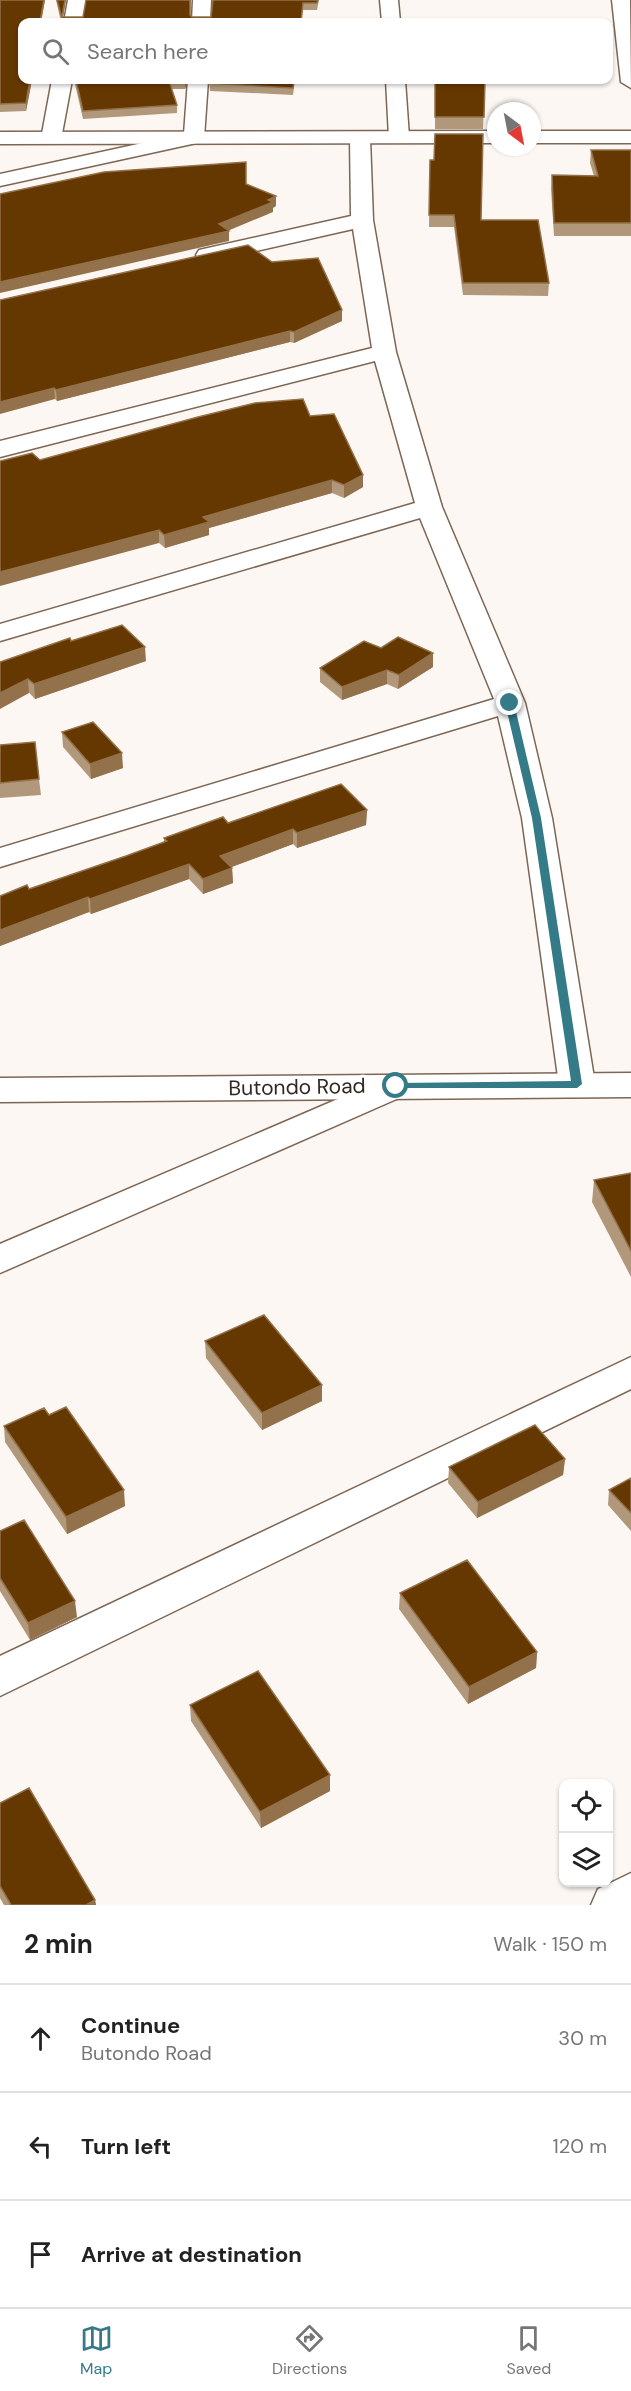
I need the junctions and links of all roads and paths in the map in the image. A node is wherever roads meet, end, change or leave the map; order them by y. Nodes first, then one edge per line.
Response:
1 (77, 0) edge
2 (202, 0) edge
3 (389, 0) edge
4 (621, 0) edge
5 (74, 18) edge
6 (201, 18) edge
7 (391, 18) edge
8 (631, 82) edge
9 (61, 84) edge
10 (198, 84) edge
11 (395, 84) edge
12 (399, 137) junction
13 (487, 137) edge
14 (541, 137) edge
15 (631, 137) edge
16 (0, 138) edge
17 (194, 138) junction
18 (360, 138) junction
19 (51, 139) junction
20 (0, 180) edge
21 (362, 220) junction
22 (187, 260) edge
23 (384, 352) junction
24 (0, 449) edge
25 (429, 507) junction
26 (0, 633) edge
27 (510, 703) junction
28 (0, 858) edge
29 (577, 1084) junction
30 (631, 1085) edge
31 (396, 1086) junction
32 (0, 1090) edge
33 (0, 1259) edge
34 (631, 1372) edge
35 (0, 1677) edge
36 (631, 1895) edge
37 (615, 1905) edge

1 - 5 street
2 - 6 street
3 - 7 street
4 - 8 street
9 - 19 street
10 - 17 street
11 - 12 street
12 - 13 street
12 - 18 street
14 - 15 street
16 - 19 street
17 - 18 street
17 - 19 street
17 - 20 street
18 - 21 street
21 - 22 street
21 - 23 street
23 - 24 street
23 - 25 street
25 - 26 street
25 - 27 street
27 - 28 street
27 - 29 street
29 - 30 street, Butondo Road
29 - 31 street, Butondo Road
31 - 32 street, Butondo Road
31 - 33 street
34 - 35 street
36 - 37 street

